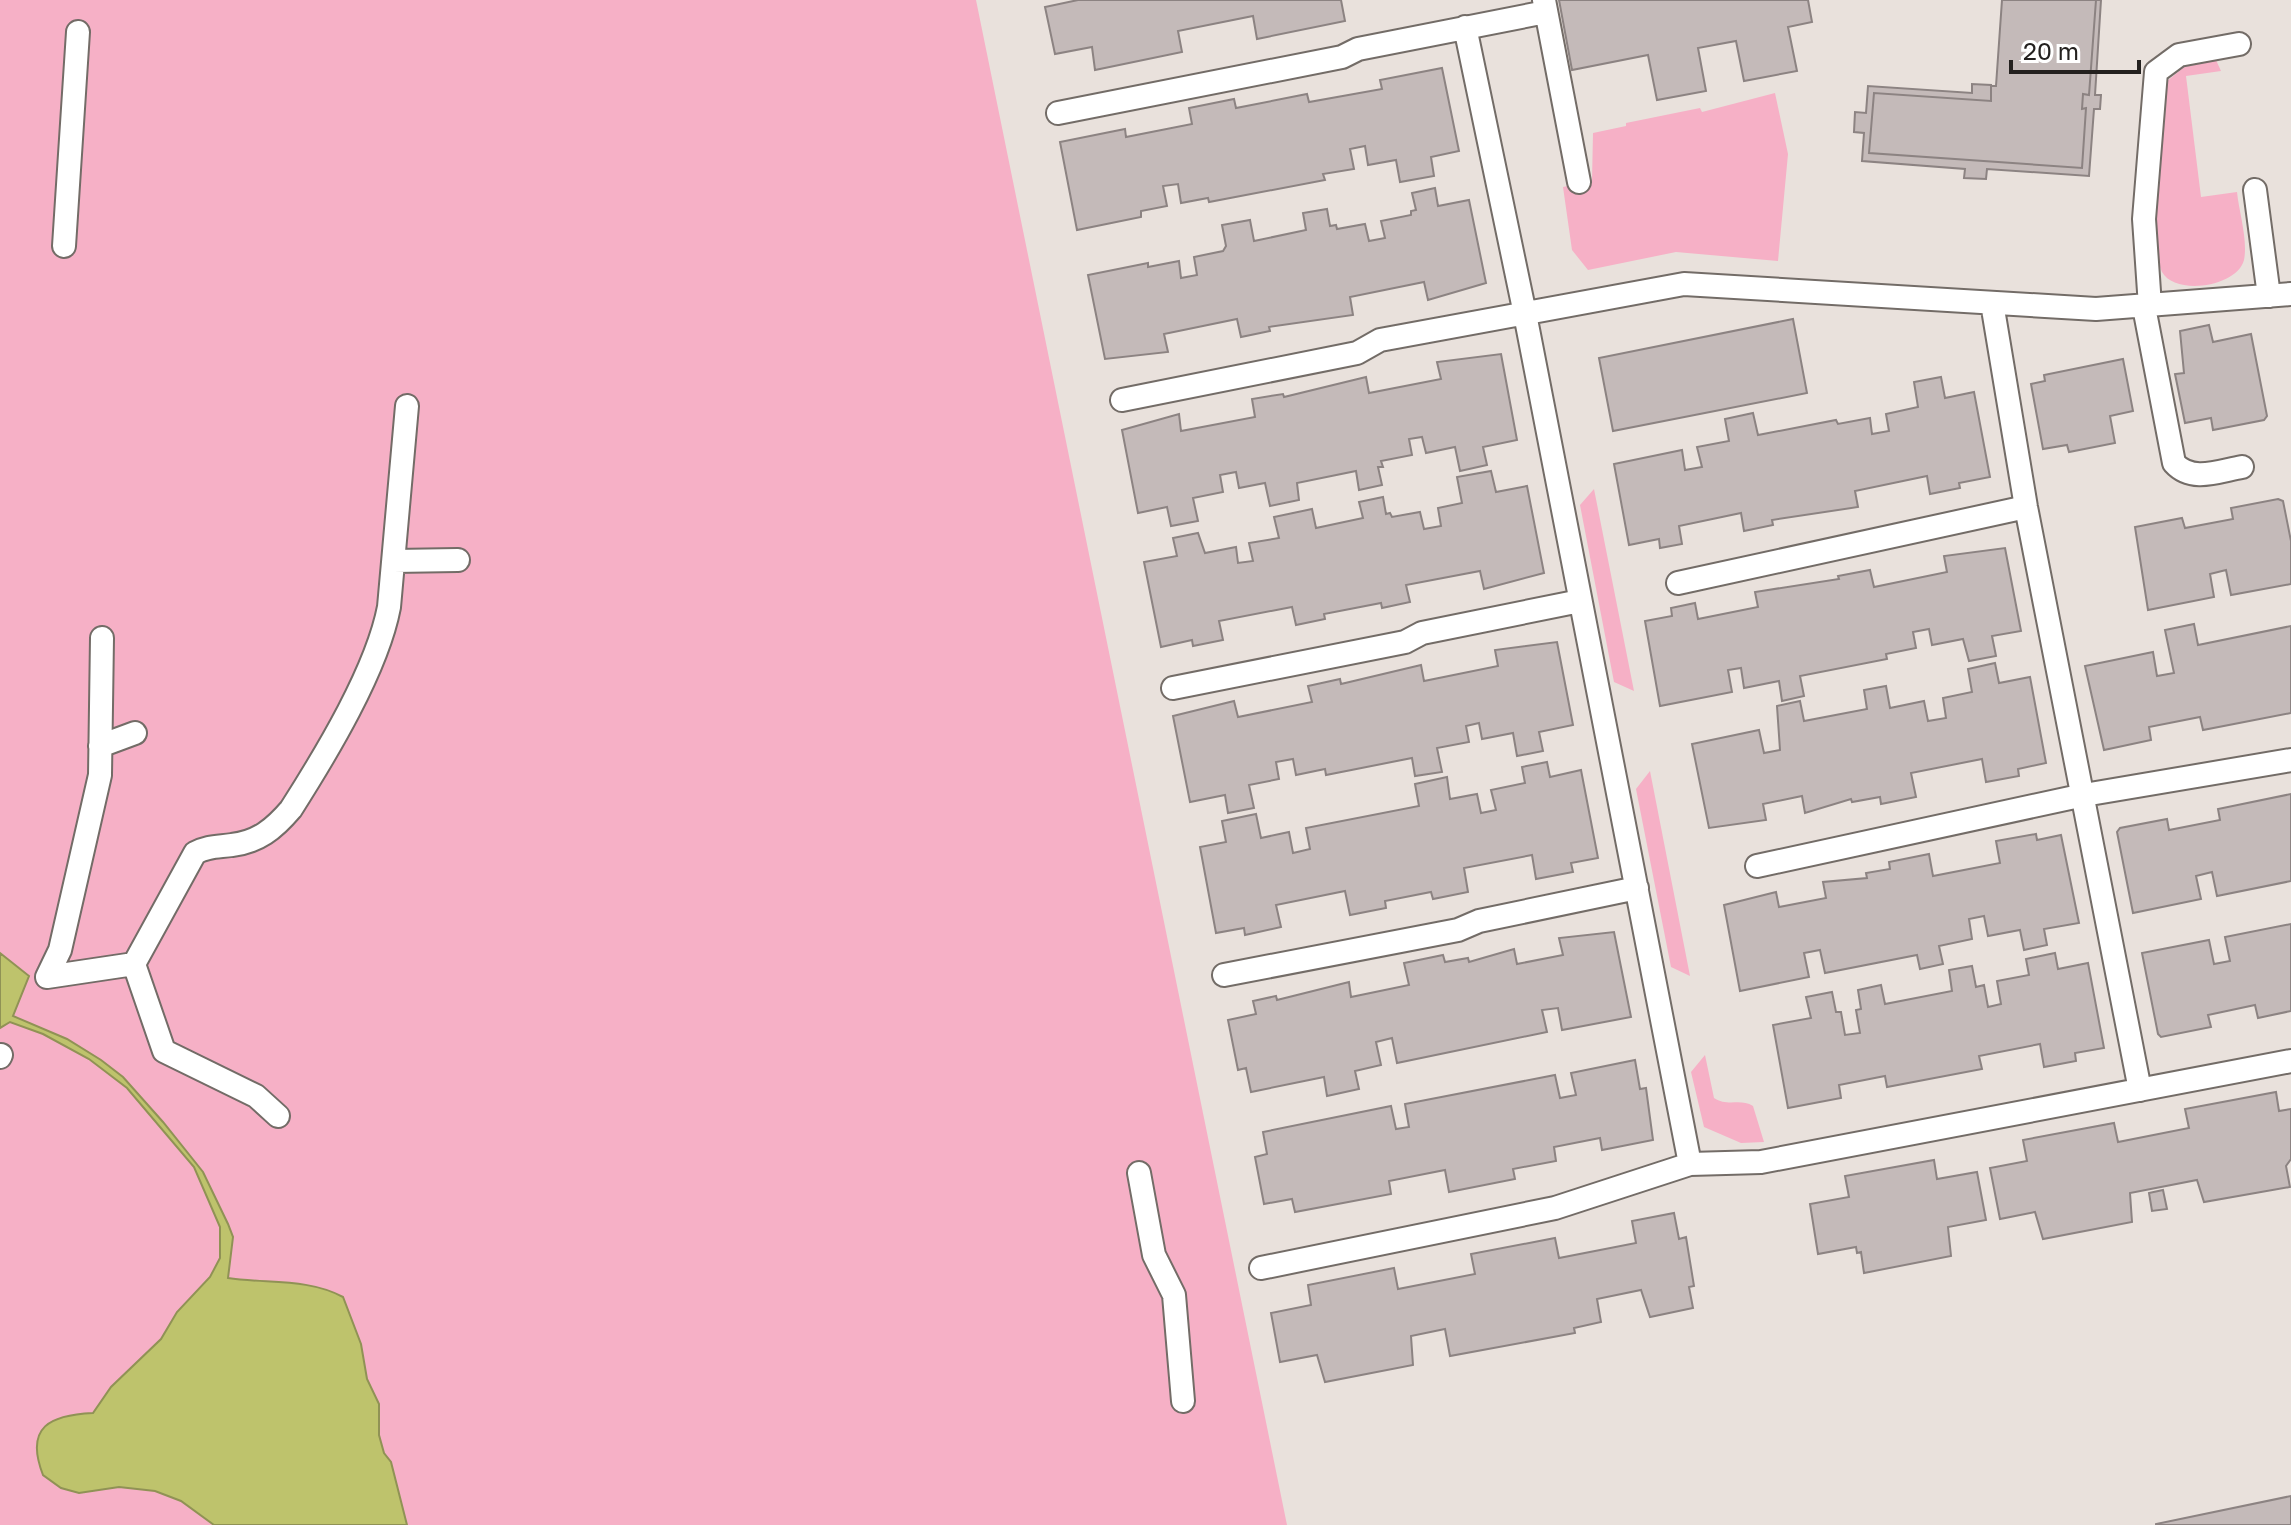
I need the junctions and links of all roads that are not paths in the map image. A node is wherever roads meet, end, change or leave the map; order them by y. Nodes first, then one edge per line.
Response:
1 (1545, 6) edge
2 (1465, 27) junction
3 (78, 32) dead end
4 (2239, 44) dead end
5 (1058, 113) dead end
6 (1579, 182) dead end
7 (2255, 190) dead end
8 (64, 246) dead end
9 (2280, 295) edge
10 (1992, 303) junction
11 (2147, 307) junction
12 (1525, 314) junction
13 (1122, 400) dead end
14 (407, 406) dead end
15 (2242, 467) dead end
16 (2026, 507) junction
17 (458, 560) dead end
18 (394, 561) junction
19 (1678, 583) dead end
20 (1580, 601) junction
21 (102, 638) dead end
22 (1173, 688) dead end
23 (135, 733) dead end
24 (100, 746) junction
25 (2291, 760) edge
26 (2084, 795) junction
27 (1757, 866) dead end
28 (1637, 888) junction
29 (134, 964) junction
30 (1224, 975) dead end
31 (2291, 1061) edge
32 (2140, 1090) junction
33 (278, 1116) dead end
34 (1690, 1164) junction
35 (1139, 1173) dead end
36 (1261, 1268) dead end
37 (1183, 1401) dead end

1 - 2 lane
1 - 6 lane
2 - 5 lane
2 - 12 lane
3 - 8 lane
4 - 11 lane
7 - 9 lane
9 - 11 lane
10 - 11 lane
10 - 12 lane
10 - 16 lane
11 - 15 lane
12 - 13 lane
12 - 20 lane
14 - 18 lane
16 - 19 lane
16 - 26 lane
17 - 18 lane
18 - 29 lane
20 - 22 lane
20 - 28 lane
21 - 24 lane
23 - 24 lane
24 - 29 lane
25 - 26 lane
26 - 27 lane
26 - 32 lane
28 - 30 lane
28 - 34 lane
29 - 33 lane
31 - 32 lane
32 - 34 lane
34 - 36 lane
35 - 37 lane

